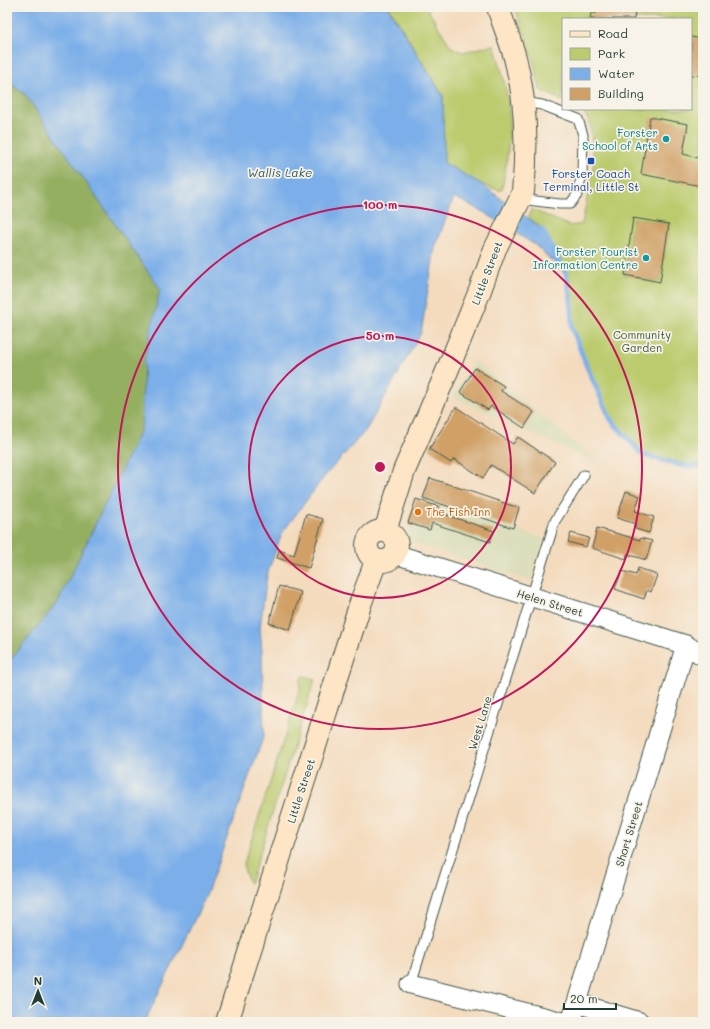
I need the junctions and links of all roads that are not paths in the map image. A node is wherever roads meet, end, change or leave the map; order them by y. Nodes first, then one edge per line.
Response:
1 (498, 7) edge
2 (524, 102) junction
3 (520, 199) junction
4 (584, 475) dead end
5 (386, 557) junction
6 (532, 597) junction
7 (686, 645) junction
8 (703, 656) edge
9 (411, 984) joint
10 (577, 1003) junction
11 (227, 1022) edge
12 (563, 1022) edge
13 (571, 1022) edge
14 (640, 1022) edge

1 - 2 street, Little Street
2 - 3 street, Little Street
2 - 3 lane
3 - 5 street, Little Street
4 - 6 lane, West Lane
5 - 6 street, Helen Street
5 - 11 street, Little Street
6 - 7 street, Helen Street
6 - 9 lane, West Lane
7 - 8 street, Helen Street
7 - 10 street, Short Street
9 - 12 street
10 - 13 street, Short Street
10 - 14 street

